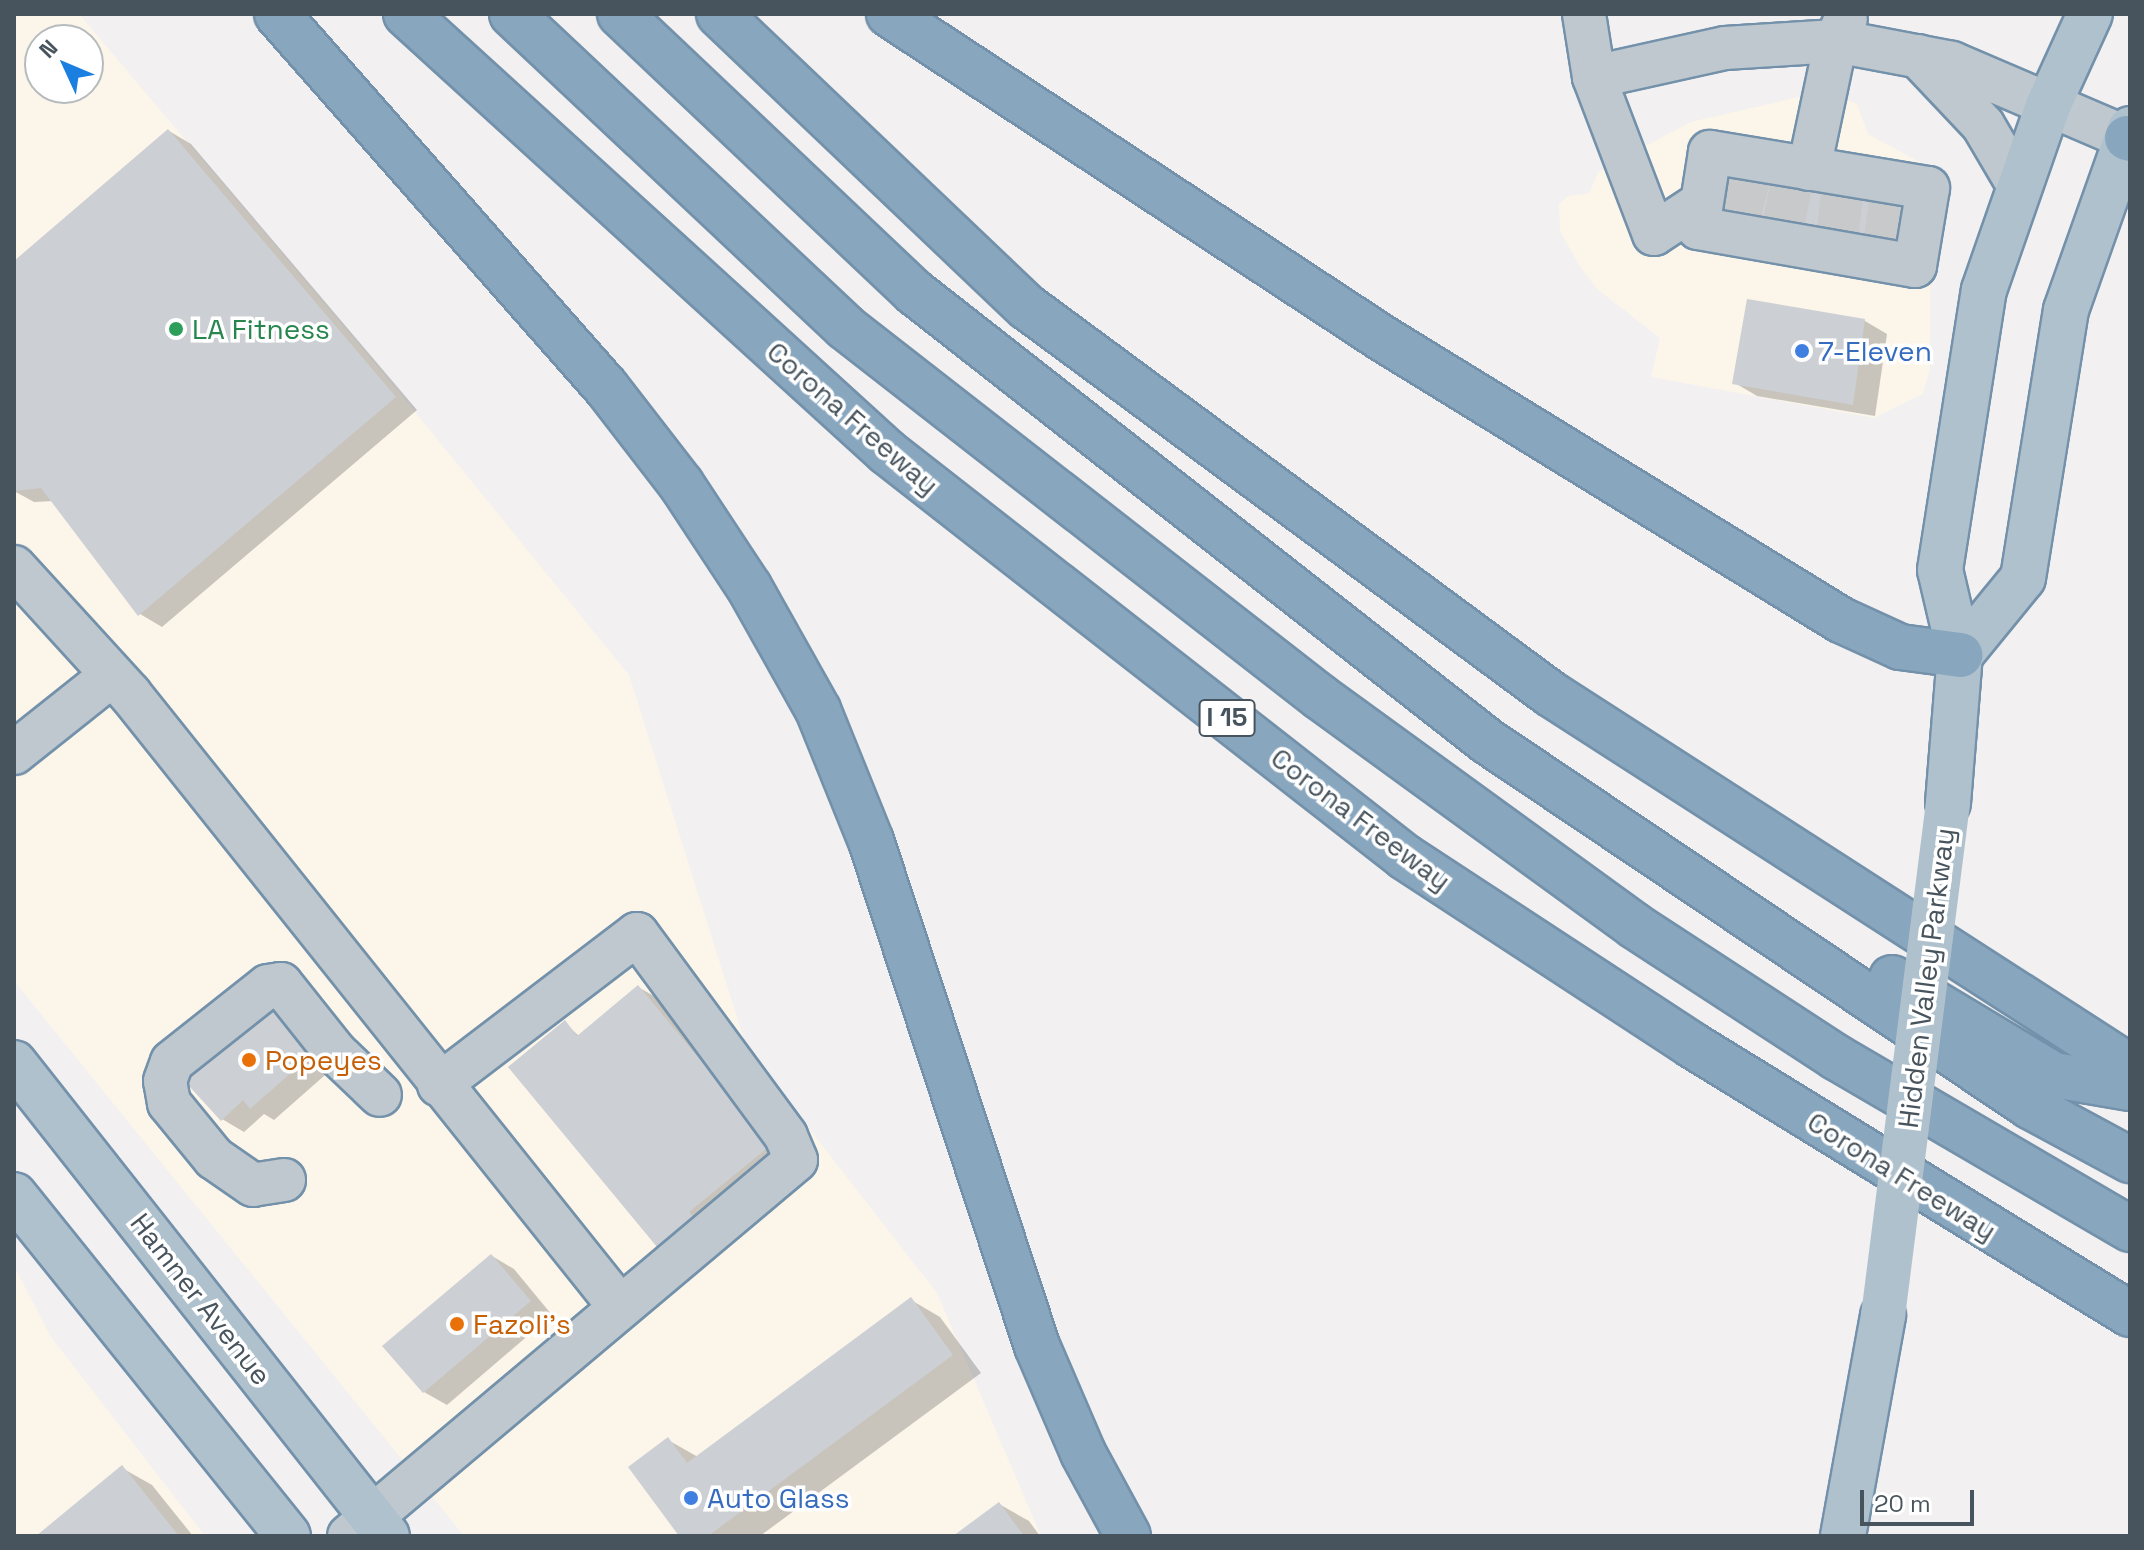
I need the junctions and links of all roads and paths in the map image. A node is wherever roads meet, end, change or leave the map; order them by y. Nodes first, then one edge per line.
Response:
1 (277, 14) edge
2 (406, 14) edge
3 (512, 14) edge
4 (620, 14) edge
5 (719, 14) edge
6 (889, 14) edge
7 (1584, 14) edge
8 (2090, 14) edge
9 (1842, 28) edge
10 (1917, 55) junction
11 (1594, 77) junction
12 (2048, 106) junction
13 (2129, 135) edge
14 (2020, 188) junction
15 (1736, 199) junction
16 (1813, 204) junction
17 (14, 567) edge
18 (1960, 655) junction
19 (112, 675) junction
20 (14, 753) edge
21 (1659, 859) junction
22 (14, 1063) edge
23 (2130, 1067) edge
24 (439, 1085) junction
25 (2130, 1088) edge
26 (380, 1095) dead end
27 (2130, 1160) edge
28 (284, 1180) dead end
29 (14, 1195) edge
30 (2130, 1229) edge
31 (619, 1306) junction
32 (2130, 1314) edge
33 (369, 1529) edge
34 (288, 1536) edge
35 (1128, 1536) edge
36 (1843, 1536) edge

1 - 35 highway
2 - 32 highway, Corona Freeway / I 15
3 - 30 highway
4 - 21 highway
5 - 23 highway
6 - 18 highway
7 - 11 street
8 - 12 main road, Hidden Valley Parkway
9 - 10 street
9 - 11 street
9 - 16 street
10 - 12 street
10 - 14 street
11 - 15 street
12 - 13 street
12 - 14 main road, Hidden Valley Parkway
13 - 18 main road
14 - 18 main road, Hidden Valley Parkway
15 - 16 street
15 - 16 street
16 - 16 street
17 - 19 street
18 - 36 main road, Hidden Valley Parkway, bridge
19 - 20 street
19 - 24 street
21 - 25 highway
21 - 27 highway
22 - 33 main road, Hamner Avenue
24 - 31 street
24 - 31 street
26 - 28 street
29 - 34 main road
31 - 33 street

